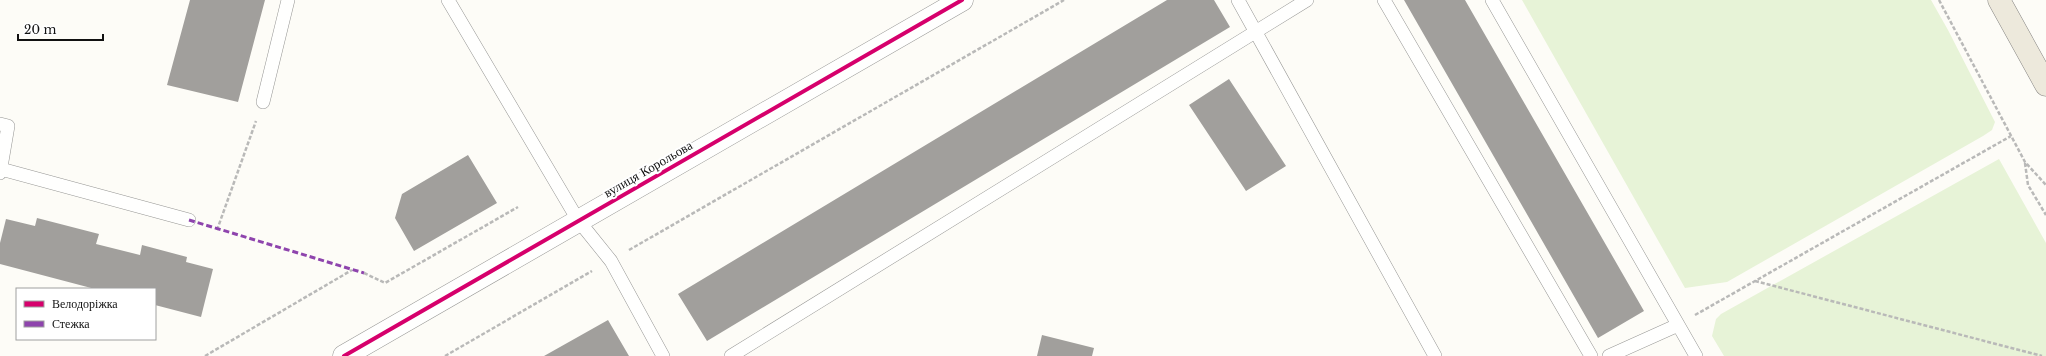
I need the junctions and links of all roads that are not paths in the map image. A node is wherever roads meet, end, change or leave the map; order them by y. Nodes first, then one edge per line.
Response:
1 (288, 0) edge
2 (448, 0) edge
3 (962, 0) edge
4 (1238, 0) edge
5 (1307, 0) edge
6 (1384, 0) edge
7 (1492, 0) edge
8 (2000, 1) edge
9 (1255, 31) junction
10 (2046, 85) edge
11 (263, 102) road end
12 (0, 124) edge
13 (1, 171) edge
14 (189, 220) dead end
15 (578, 220) junction
16 (1678, 325) junction
17 (344, 356) edge
18 (663, 356) edge
19 (731, 356) edge
20 (1435, 356) edge
21 (1591, 356) edge
22 (1609, 356) edge
23 (1696, 356) edge

1 - 11 lane
2 - 15 lane
3 - 15 street, вулиця Корольова
4 - 9 lane
5 - 9 lane
6 - 21 lane
7 - 16 lane
8 - 10 main road
9 - 19 lane
9 - 20 lane
12 - 13 lane
13 - 14 lane
15 - 17 street, вулиця Корольова
15 - 18 lane
16 - 22 lane
16 - 23 lane

